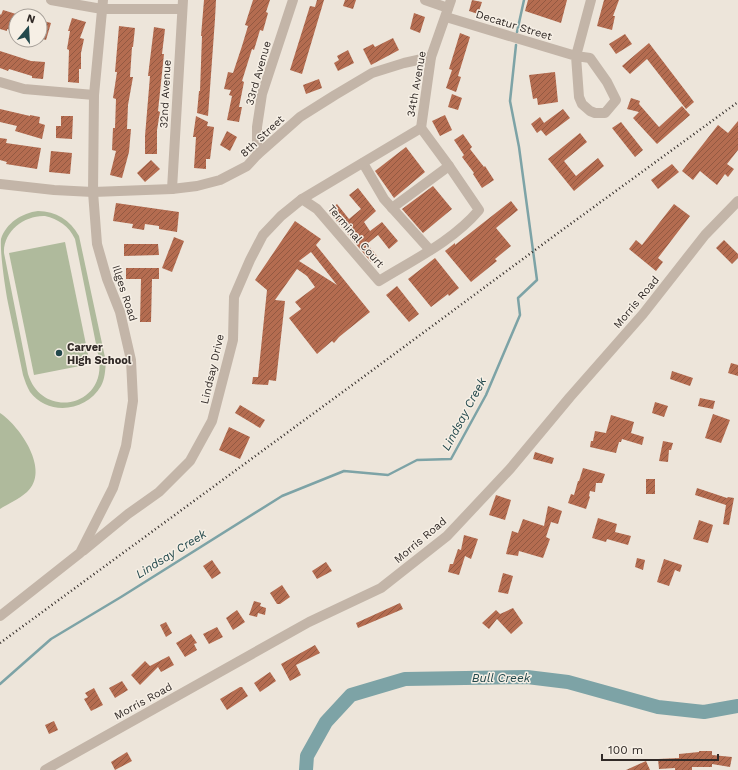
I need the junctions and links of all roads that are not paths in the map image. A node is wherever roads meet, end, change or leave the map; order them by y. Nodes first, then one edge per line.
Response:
1 (51, 0) edge
2 (293, 0) edge
3 (425, 0) edge
4 (591, 0) edge
5 (103, 4) edge
6 (183, 4) edge
7 (448, 8) edge
8 (576, 56) junction
9 (431, 57) junction
10 (0, 82) edge
11 (94, 95) junction
12 (420, 128) junction
13 (257, 155) junction
14 (363, 162) junction
15 (449, 166) junction
16 (0, 184) edge
17 (172, 189) junction
18 (93, 192) junction
19 (302, 199) junction
20 (738, 201) edge
21 (392, 208) junction
22 (430, 250) junction
23 (80, 553) junction
24 (0, 616) edge
25 (45, 770) edge

1 - 5 street
2 - 13 street, 33rd Avenue
3 - 7 street, Decatur Street
4 - 8 street
5 - 6 street
5 - 11 street, Illges Road
6 - 17 street, 32nd Avenue
7 - 8 street, Decatur Street
7 - 9 street, 34th Avenue
8 - 8 street, Decatur Street
9 - 12 street, 34th Avenue
9 - 13 street, 8th Street
10 - 11 street
11 - 18 street, Illges Road
12 - 14 street, Lindsay Drive
12 - 15 street
13 - 17 street, 8th Street
14 - 19 street, Lindsay Drive
14 - 21 street
15 - 21 street
15 - 22 street, Terminal Court
16 - 18 street, 8th Street
17 - 18 street, 8th Street
18 - 23 street, Illges Road
19 - 22 street, Terminal Court
19 - 23 street, Lindsay Drive
20 - 25 street, Morris Road
21 - 22 street
23 - 24 street, Illges Road

